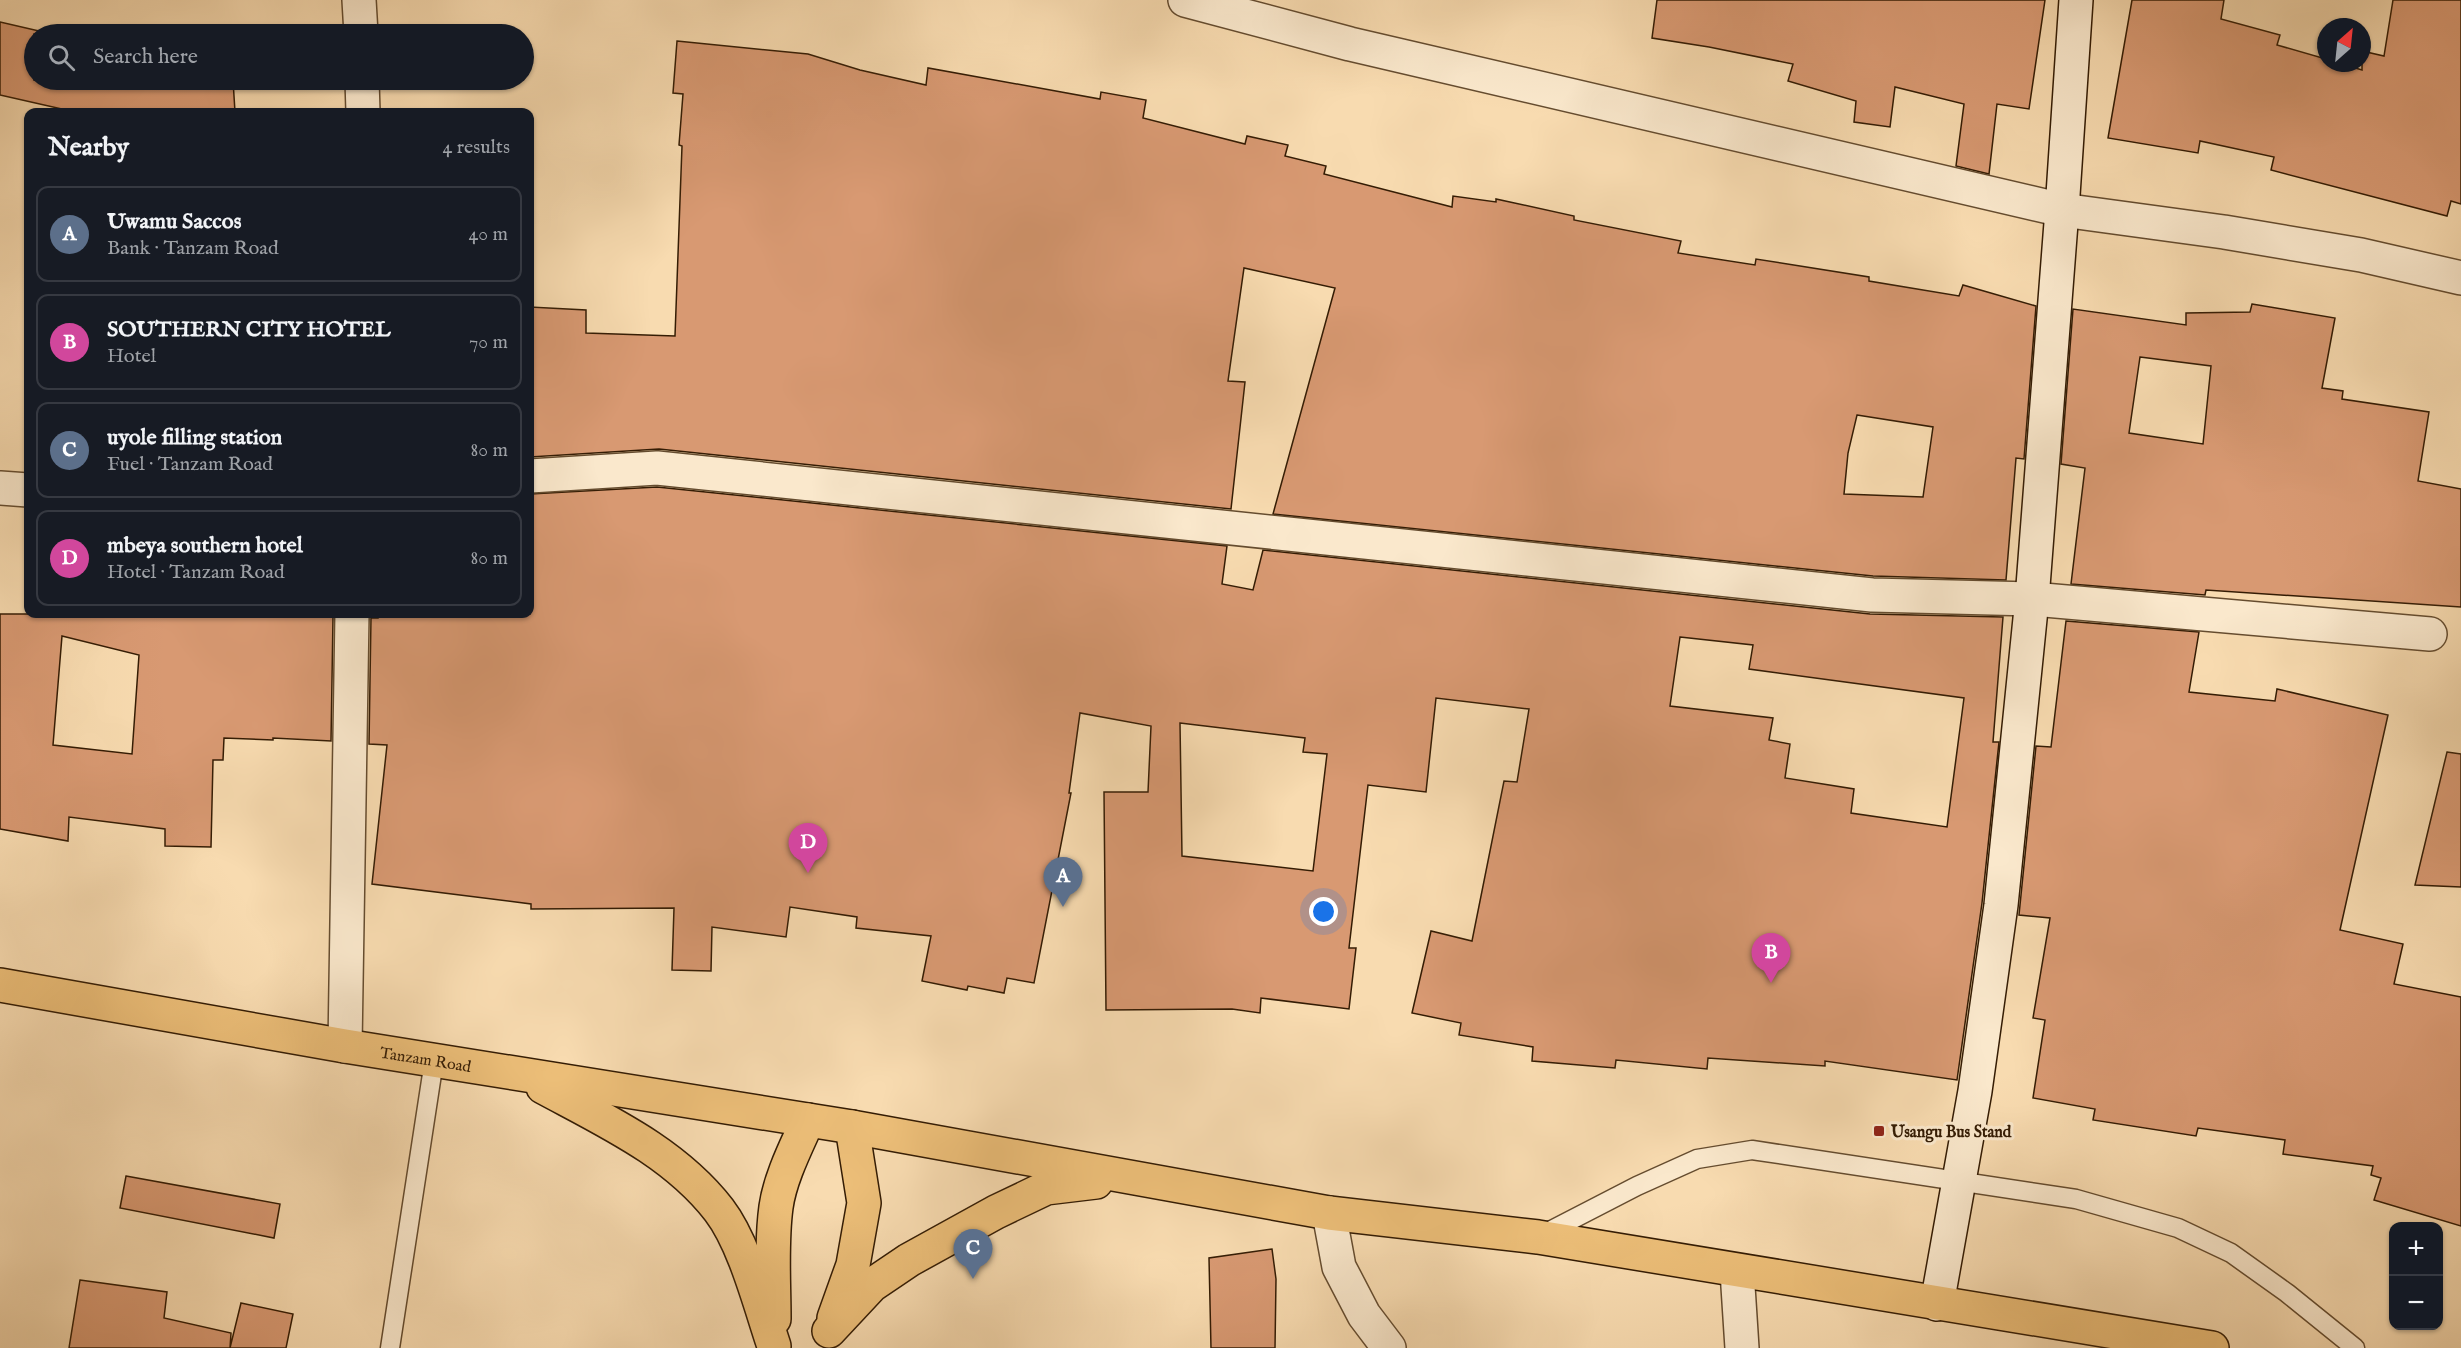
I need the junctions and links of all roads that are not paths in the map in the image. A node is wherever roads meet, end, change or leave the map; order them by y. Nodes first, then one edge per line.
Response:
1 (359, 0) edge
2 (1185, 0) edge
3 (2076, 0) edge
4 (360, 24) edge
5 (363, 90) edge
6 (363, 108) edge
7 (2062, 210) junction
8 (2461, 278) edge
9 (534, 476) edge
10 (0, 488) edge
11 (24, 490) edge
12 (2032, 599) junction
13 (352, 618) edge
14 (2430, 634) dead end
15 (0, 985) edge
16 (345, 1046) junction
17 (434, 1061) junction
18 (524, 1076) junction
19 (808, 1120) junction
20 (852, 1127) junction
21 (1128, 1178) junction
22 (1959, 1183) junction
23 (1329, 1213) junction
24 (1538, 1237) junction
25 (1737, 1271) junction
26 (1937, 1304) junction
27 (827, 1340) edge
28 (774, 1347) edge
29 (390, 1348) edge
30 (1389, 1348) edge
31 (1742, 1348) edge
32 (2212, 1348) edge
33 (2355, 1348) edge

1 - 4 street
2 - 7 street
3 - 7 street
5 - 6 street
7 - 8 street
7 - 12 street
9 - 12 street
10 - 11 street
12 - 14 street
12 - 22 street
13 - 16 street
15 - 16 highway, Tanzam Road
16 - 17 highway, Tanzam Road
17 - 18 highway, Tanzam Road
17 - 29 lane
18 - 19 highway, Tanzam Road
18 - 28 highway
19 - 20 highway, Tanzam Road
19 - 28 highway
20 - 21 highway, Tanzam Road
20 - 27 highway
21 - 23 highway, Tanzam Road
21 - 27 highway
22 - 24 lane
22 - 26 street
22 - 33 lane
23 - 24 highway, Tanzam Road
23 - 30 street
24 - 25 highway, Tanzam Road
25 - 26 highway, Tanzam Road
25 - 31 street
26 - 32 highway, Tanzam Road

